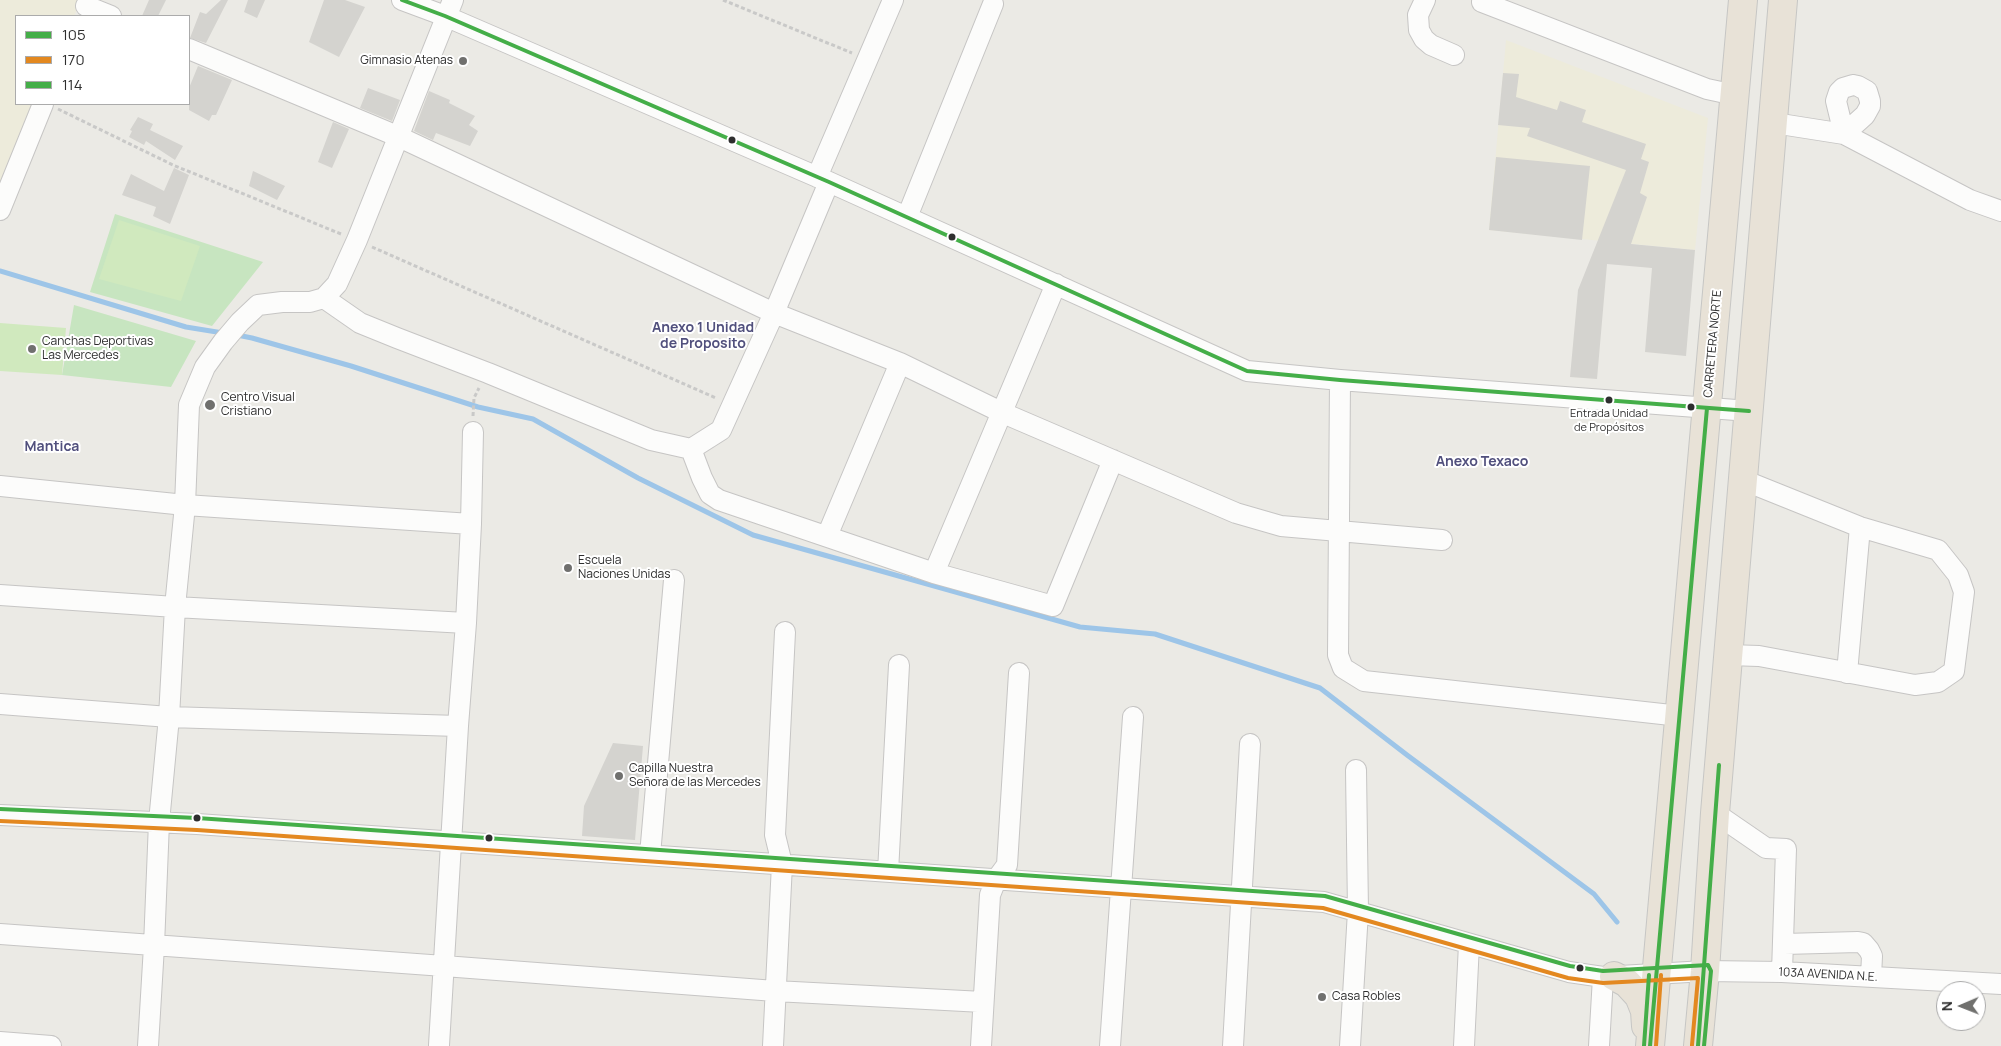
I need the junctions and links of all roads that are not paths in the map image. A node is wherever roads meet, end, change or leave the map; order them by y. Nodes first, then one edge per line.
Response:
1 (402, 0) edge
2 (893, 0) edge
3 (1425, 0) edge
4 (1744, 0) edge
5 (1778, 0) edge
6 (1783, 0) edge
7 (1481, 1) edge
8 (993, 4) dead end
9 (85, 7) edge
10 (449, 8) edge
11 (108, 15) edge
12 (190, 49) edge
13 (1454, 56) dead end
14 (1735, 95) junction
15 (49, 106) edge
16 (1774, 123) junction
17 (397, 136) junction
18 (823, 179) junction
19 (0, 210) edge
20 (2001, 210) edge
21 (907, 217) junction
22 (1056, 284) junction
23 (324, 298) junction
24 (774, 313) junction
25 (900, 363) junction
26 (1340, 380) junction
27 (1707, 408) junction
28 (1748, 411) junction
29 (1003, 413) junction
30 (473, 424) road end
31 (691, 449) junction
32 (1113, 460) junction
33 (1742, 480) junction
34 (0, 486) edge
35 (185, 505) junction
36 (471, 524) junction
37 (1860, 528) junction
38 (1338, 532) junction
39 (826, 536) junction
40 (1442, 540) dead end
41 (934, 573) junction
42 (674, 580) dead end
43 (0, 595) edge
44 (174, 608) junction
45 (466, 623) junction
46 (785, 632) dead end
47 (1728, 655) junction
48 (899, 665) dead end
49 (1019, 674) dead end
50 (1847, 674) junction
51 (0, 704) edge
52 (1680, 716) junction
53 (169, 717) junction
54 (1133, 717) dead end
55 (458, 726) junction
56 (1250, 744) dead end
57 (1356, 770) dead end
58 (1714, 813) junction
59 (0, 815) edge
60 (159, 822) junction
61 (451, 843) junction
62 (650, 855) junction
63 (782, 864) junction
64 (888, 872) junction
65 (996, 880) junction
66 (1121, 888) junction
67 (1242, 896) junction
68 (1358, 911) junction
69 (0, 934) edge
70 (1469, 944) junction
71 (1784, 944) junction
72 (154, 946) junction
73 (444, 966) junction
74 (1706, 971) junction
75 (1782, 972) junction
76 (1655, 975) junction
77 (1609, 976) junction
78 (1871, 977) junction
79 (2001, 984) edge
80 (775, 991) junction
81 (983, 1002) junction
82 (0, 1042) edge
83 (51, 1046) edge
84 (148, 1046) edge
85 (439, 1046) edge
86 (773, 1046) edge
87 (981, 1046) edge
88 (1110, 1046) edge
89 (1234, 1046) edge
90 (1350, 1046) edge
91 (1464, 1046) edge
92 (1599, 1046) edge
93 (1649, 1046) edge
94 (1698, 1046) edge

1 - 10 street
2 - 18 street
3 - 13 street
4 - 14 highway, CARRETERA NORTE
5 - 14 highway
6 - 16 highway
7 - 14 street
8 - 21 street
9 - 11 street
10 - 17 street
10 - 18 street
12 - 17 street
14 - 27 highway, CARRETERA NORTE
15 - 19 street
16 - 20 street
16 - 28 highway
17 - 23 street
17 - 24 street
18 - 21 street
18 - 24 street
21 - 22 street
22 - 26 street
22 - 29 street
23 - 31 street
23 - 35 street
24 - 25 street
24 - 31 street
25 - 29 street
25 - 39 street
26 - 27 street
26 - 38 street
27 - 28 street
27 - 52 highway, CARRETERA NORTE
28 - 33 highway
29 - 32 street
29 - 41 street
30 - 36 street
31 - 39 street
32 - 38 street
32 - 41 street
33 - 37 street
33 - 47 highway
34 - 35 street
35 - 36 street
35 - 44 street
36 - 45 street
37 - 50 street
37 - 50 street
38 - 40 street
38 - 52 street
39 - 41 street
42 - 62 street
43 - 44 street
44 - 45 street
44 - 53 street
45 - 55 street
46 - 63 street
47 - 50 street
47 - 58 highway
48 - 64 street
49 - 65 street
51 - 53 street
52 - 76 highway, CARRETERA NORTE
53 - 55 street
53 - 60 street
54 - 66 street
55 - 61 street
56 - 67 street
57 - 68 street
58 - 71 street
58 - 74 highway
59 - 60 street, 103A AVENIDA N.E.
60 - 61 street, 103A AVENIDA N.E.
60 - 72 street
61 - 62 street, 103A AVENIDA N.E.
61 - 73 street
62 - 63 street, 103A AVENIDA N.E.
63 - 64 street, 103A AVENIDA N.E.
63 - 80 street
64 - 65 street, 103A AVENIDA N.E.
65 - 66 street, 103A AVENIDA N.E.
65 - 81 street
66 - 67 street, 103A AVENIDA N.E.
66 - 88 street
67 - 68 street, 103A AVENIDA N.E.
67 - 89 street
68 - 70 street, 103A AVENIDA N.E.
68 - 90 street
69 - 72 street
70 - 77 street, 103A AVENIDA N.E.
70 - 91 street
71 - 75 street
71 - 78 street
72 - 73 street
72 - 84 street
73 - 80 street
73 - 85 street
74 - 75 street, 103A AVENIDA N.E.
74 - 76 street, 103A AVENIDA N.E.
74 - 94 highway
75 - 78 street, 103A AVENIDA N.E.
76 - 77 street, 103A AVENIDA N.E.
76 - 93 highway, CARRETERA NORTE
77 - 92 street
77 - 93 highway
78 - 79 street, 103A AVENIDA N.E.
80 - 81 street
80 - 86 street
81 - 87 street
82 - 83 street

